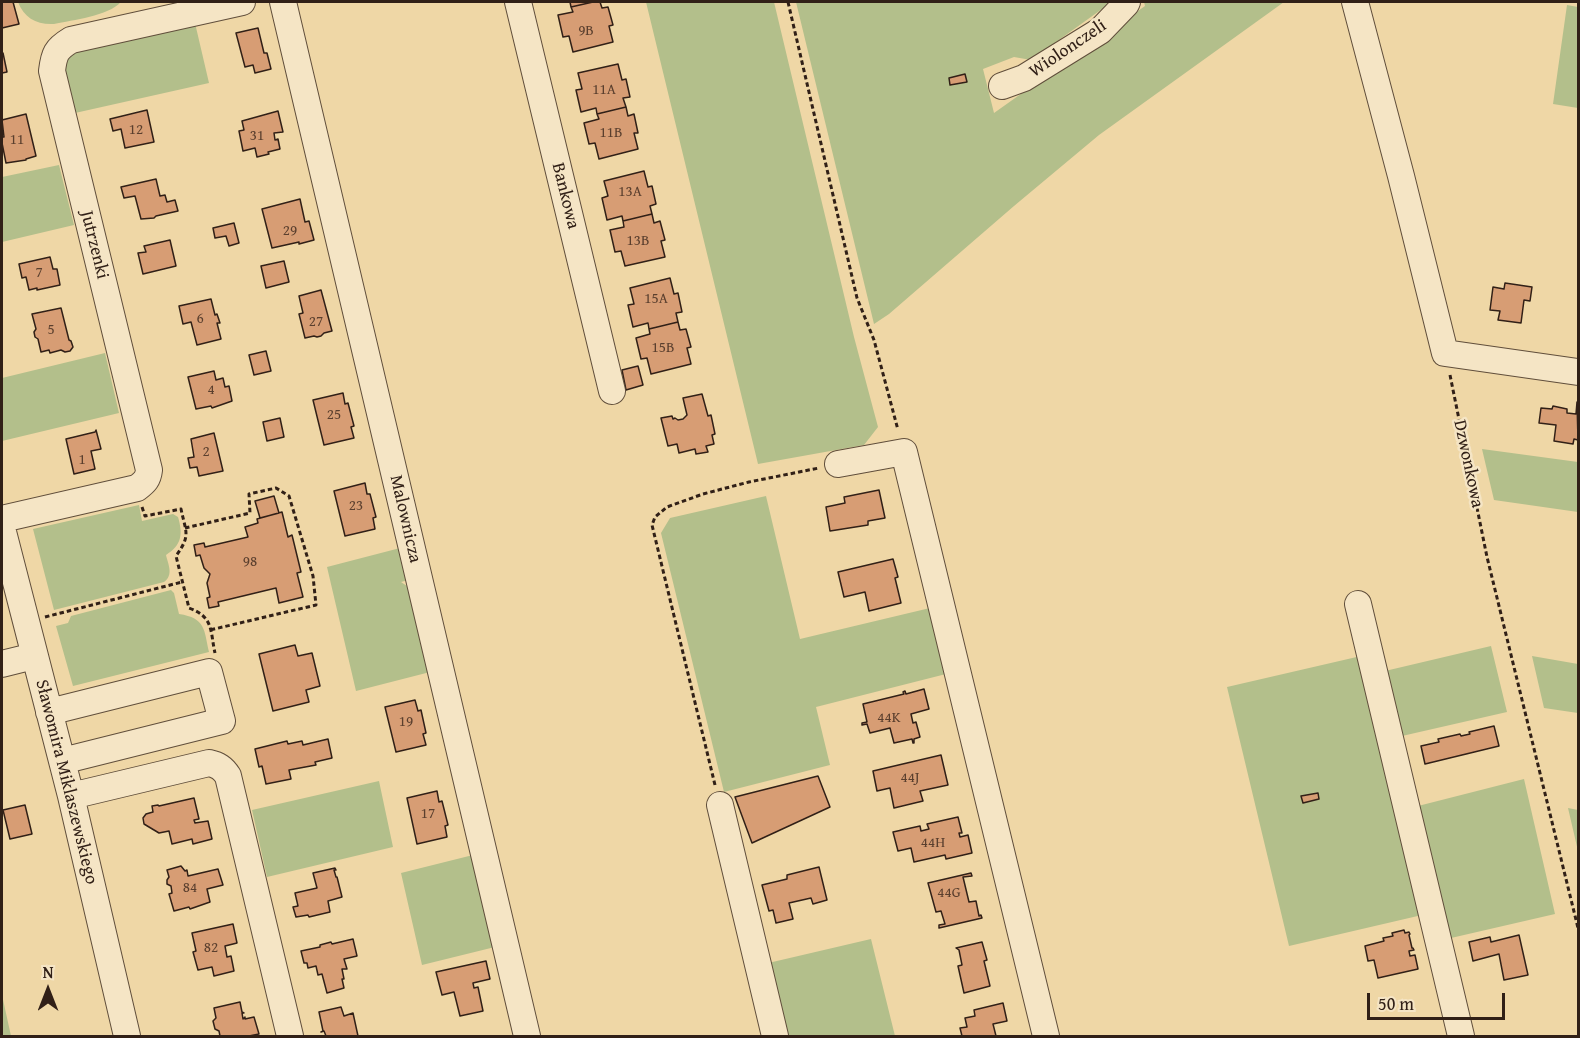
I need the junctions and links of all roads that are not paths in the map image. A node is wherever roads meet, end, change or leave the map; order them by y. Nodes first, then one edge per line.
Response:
1 (242, 2) edge
2 (283, 2) edge
3 (518, 2) edge
4 (1127, 2) edge
5 (1355, 2) edge
6 (208, 5) edge
7 (1002, 86) dead end
8 (1578, 372) edge
9 (612, 391) dead end
10 (838, 465) road end
11 (2, 519) edge
12 (2, 528) edge
13 (1358, 604) dead end
14 (34, 656) junction
15 (2, 664) edge
16 (50, 712) junction
17 (62, 761) junction
18 (71, 795) junction
19 (720, 805) road end
20 (127, 1036) edge
21 (290, 1036) edge
22 (527, 1036) edge
23 (775, 1036) edge
24 (1046, 1036) edge
25 (1461, 1036) edge

1 - 6 street, Jutrzenki
2 - 22 street, Malownicza
3 - 9 street, Bankowa
4 - 7 street, Wiolonczeli
5 - 8 street
6 - 11 street, Jutrzenki
10 - 24 street
12 - 14 street, Sławomira Miklaszewskiego
13 - 25 street
14 - 15 street
14 - 16 street, Sławomira Miklaszewskiego
16 - 17 street, Sławomira Miklaszewskiego
16 - 17 street
17 - 18 street, Sławomira Miklaszewskiego
18 - 20 street, Sławomira Miklaszewskiego
18 - 21 street
19 - 23 street

